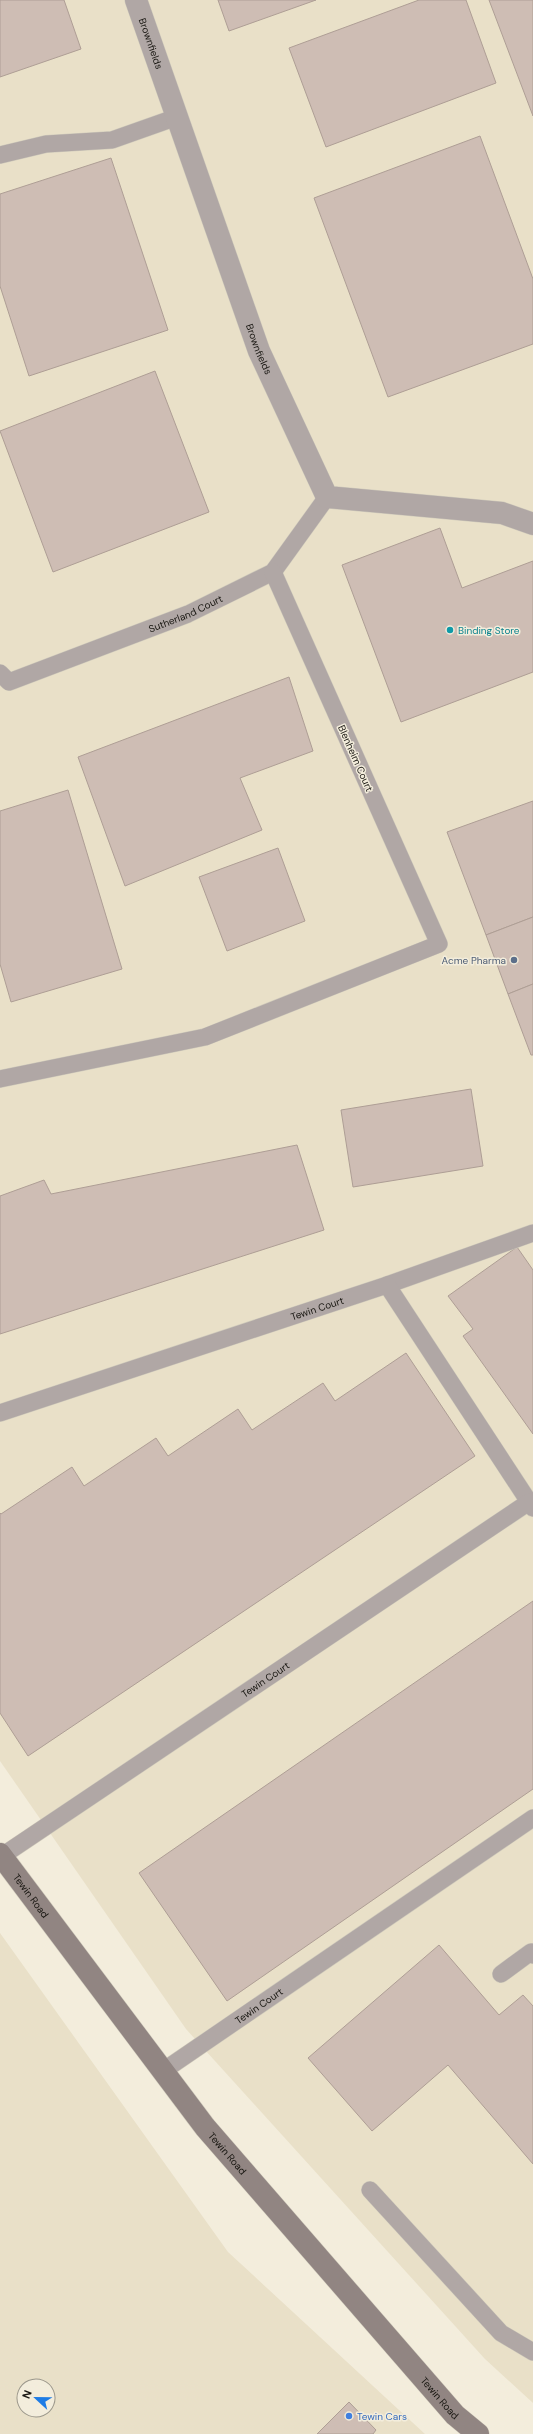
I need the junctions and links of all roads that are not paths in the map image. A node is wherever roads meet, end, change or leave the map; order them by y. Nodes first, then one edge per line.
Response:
1 (136, 0) edge
2 (177, 118) junction
3 (0, 155) edge
4 (327, 496) junction
5 (533, 524) edge
6 (273, 572) junction
7 (3, 680) edge
8 (0, 1079) edge
9 (533, 1233) edge
10 (387, 1284) junction
11 (0, 1412) edge
12 (531, 1505) edge
13 (533, 1818) edge
14 (1, 1855) edge
15 (533, 1955) edge
16 (501, 1974) dead end
17 (163, 2071) junction
18 (370, 2190) dead end
19 (533, 2352) edge
20 (478, 2434) edge

1 - 2 street, Brownfields
2 - 3 lane
2 - 4 street, Brownfields
4 - 5 street
4 - 6 lane, Sutherland Court
6 - 7 lane, Sutherland Court
6 - 8 lane, Blenheim Court
9 - 10 lane
10 - 11 lane, Tewin Court
10 - 12 lane, Tewin Court
12 - 14 lane, Tewin Court
13 - 17 lane, Tewin Court
14 - 17 street, Tewin Road
15 - 16 lane
17 - 20 street, Tewin Road
18 - 19 lane

